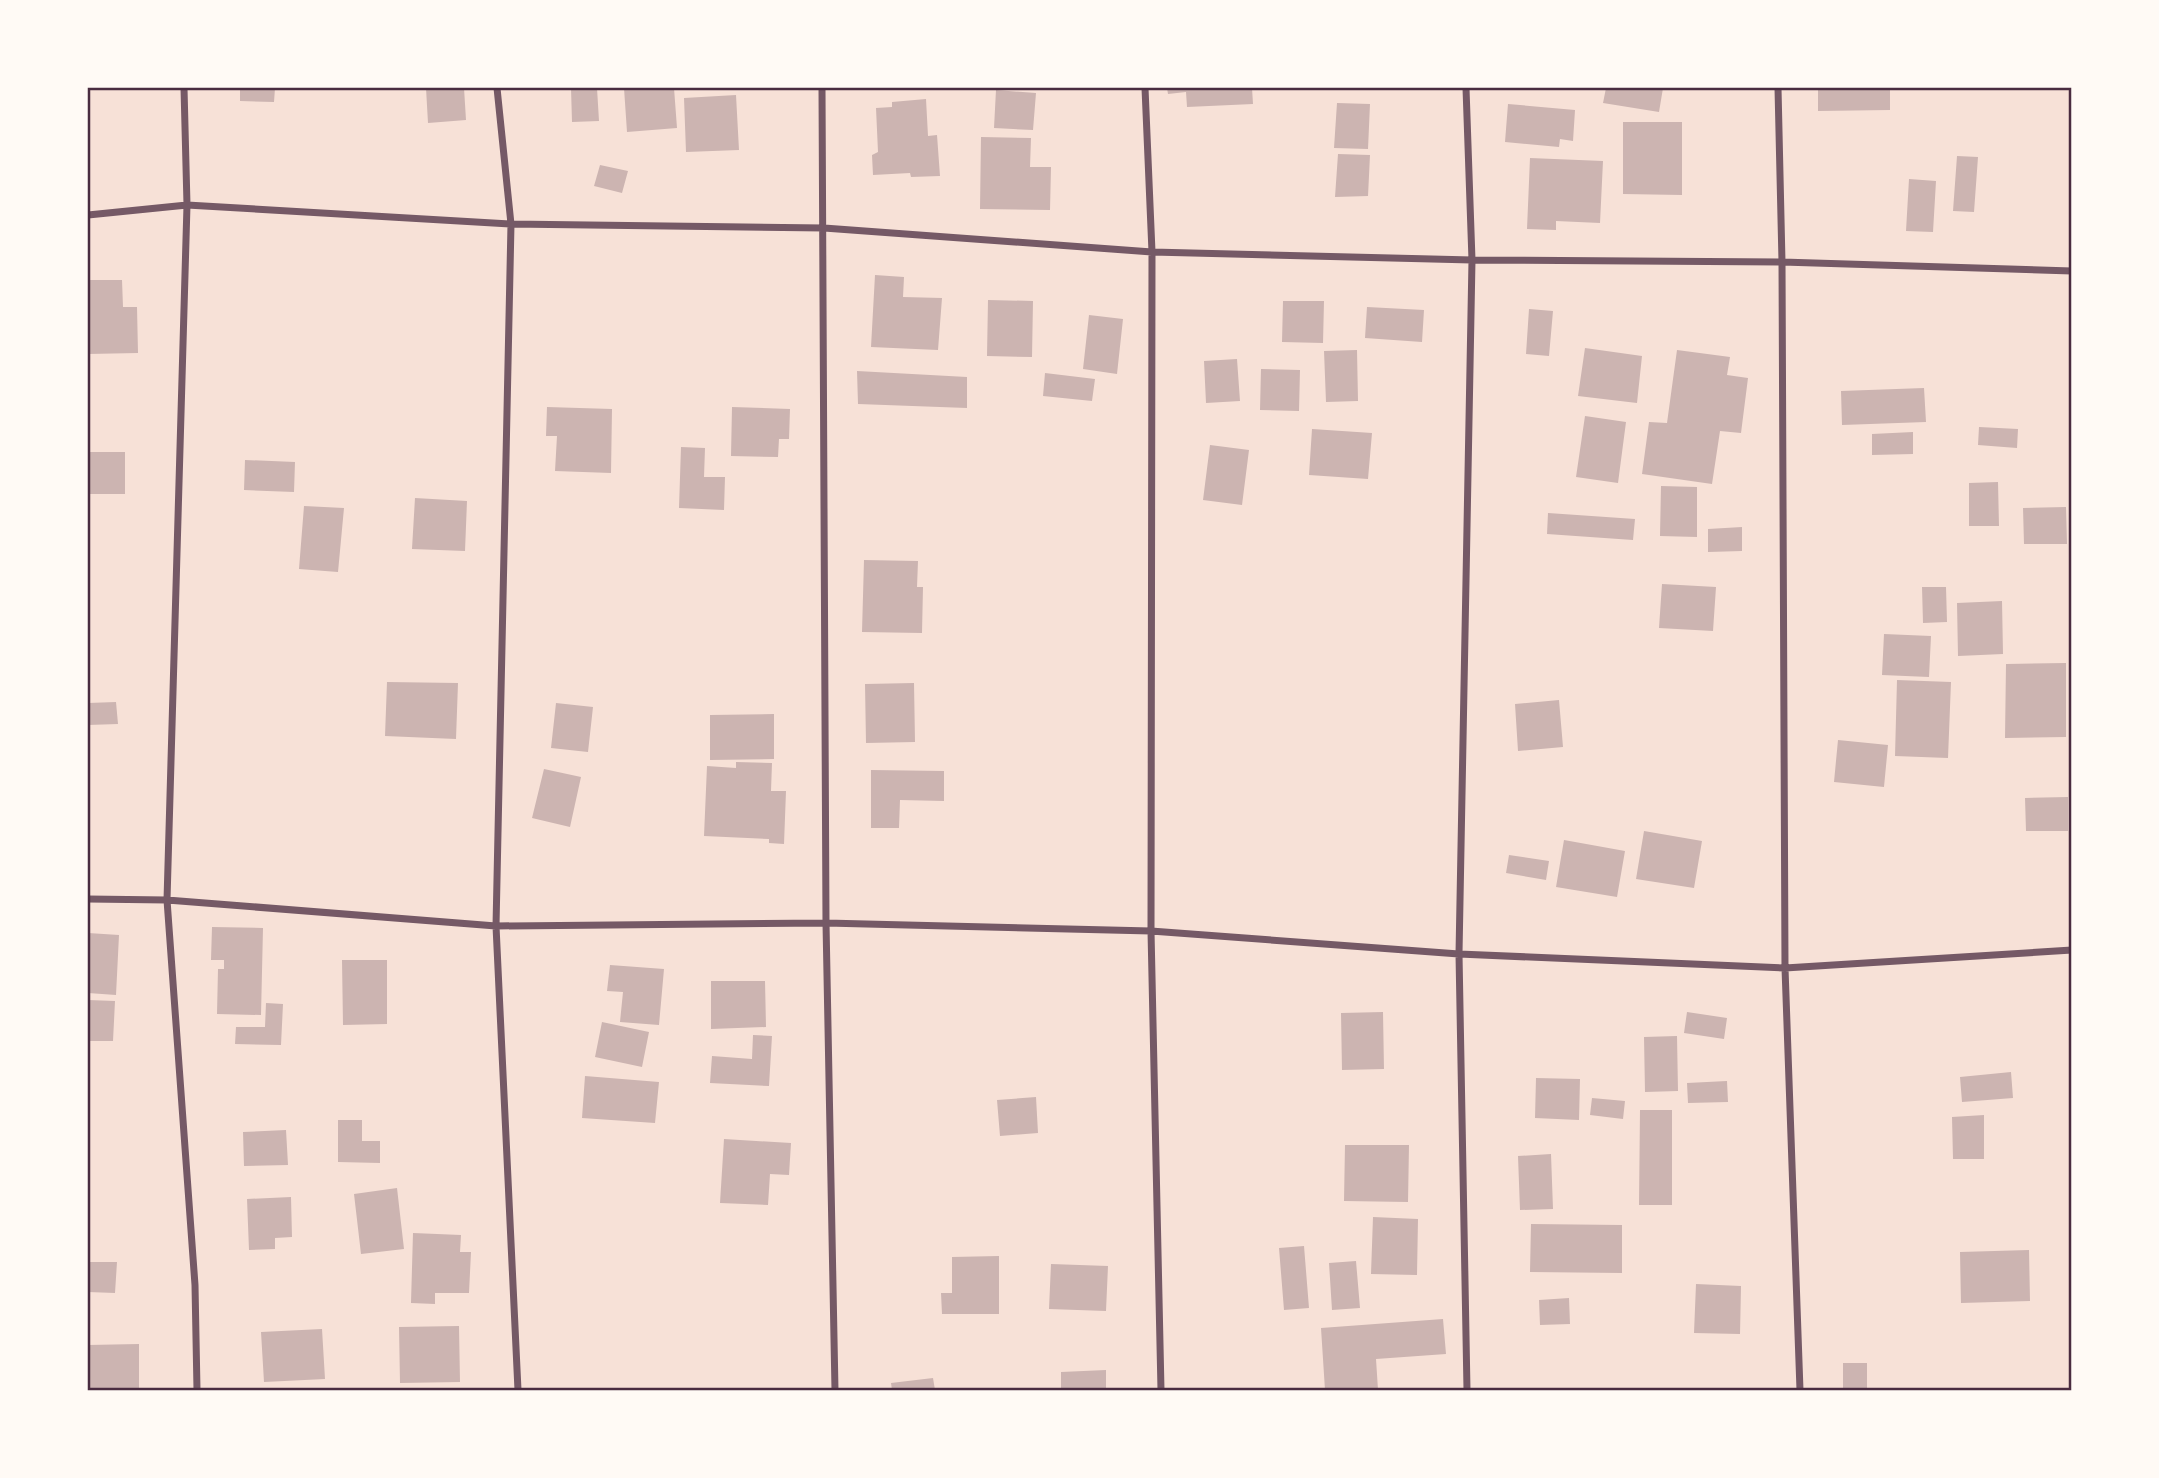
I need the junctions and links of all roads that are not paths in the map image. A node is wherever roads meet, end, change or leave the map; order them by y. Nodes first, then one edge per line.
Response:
1 (184, 88) edge
2 (497, 88) edge
3 (822, 88) edge
4 (1144, 88) edge
5 (1466, 88) edge
6 (1778, 88) edge
7 (187, 205) junction
8 (88, 215) edge
9 (511, 223) junction
10 (824, 228) junction
11 (1152, 253) junction
12 (1472, 260) junction
13 (1782, 262) junction
14 (2071, 271) edge
15 (88, 899) edge
16 (167, 900) junction
17 (826, 923) junction
18 (496, 926) junction
19 (1151, 931) junction
20 (2071, 950) edge
21 (1458, 954) junction
22 (1785, 968) junction
23 (197, 1391) edge
24 (518, 1391) edge
25 (835, 1391) edge
26 (1161, 1391) edge
27 (1467, 1391) edge
28 (1800, 1391) edge

1 - 7 street
2 - 9 street
3 - 10 street
4 - 11 street
5 - 12 street
6 - 13 street
7 - 8 street
7 - 9 street
7 - 16 street
9 - 10 street
9 - 18 street
10 - 11 street
10 - 17 street
11 - 12 street
11 - 19 street
12 - 13 street
12 - 21 street
13 - 14 street
13 - 22 street
15 - 16 street
16 - 18 street
16 - 23 street
17 - 18 street
17 - 19 street
17 - 25 street
18 - 24 street
19 - 21 street
19 - 26 street
20 - 22 street
21 - 22 street
21 - 27 street
22 - 28 street

